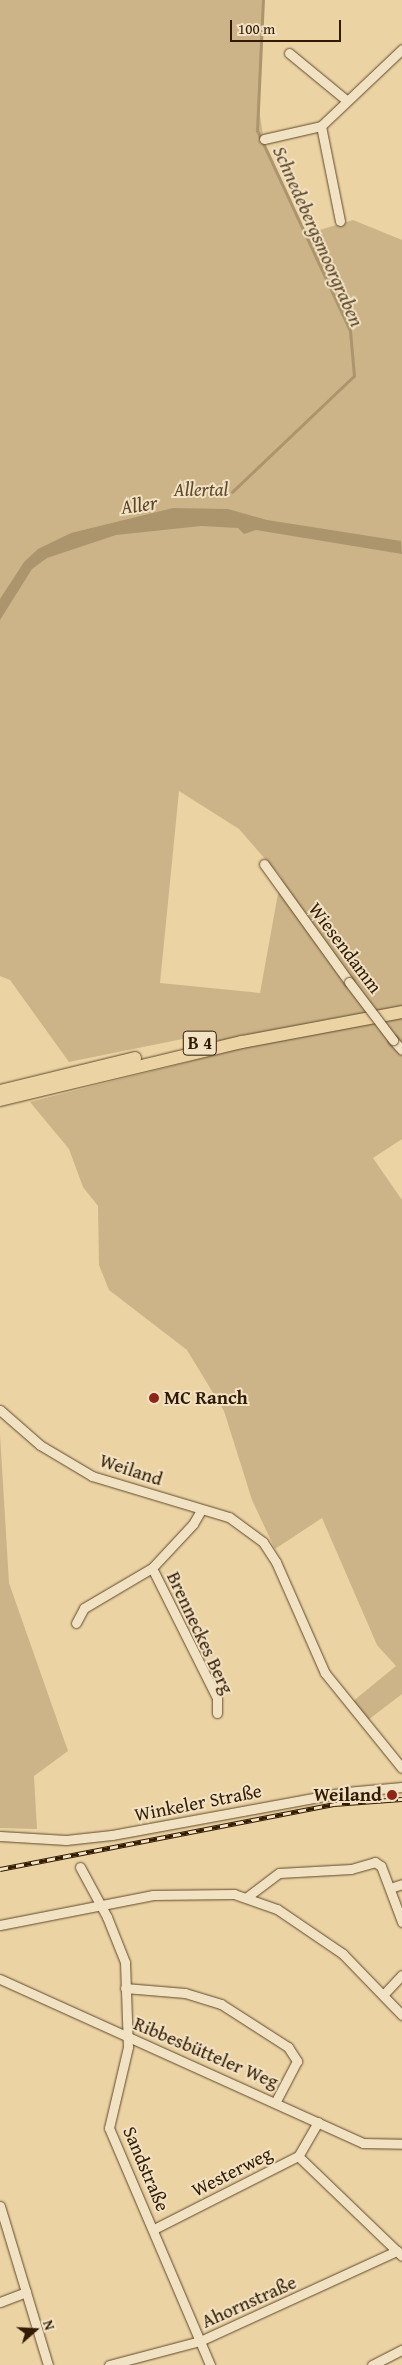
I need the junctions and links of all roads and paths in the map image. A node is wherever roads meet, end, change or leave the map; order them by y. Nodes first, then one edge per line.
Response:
1 (402, 49) edge
2 (289, 53) dead end
3 (346, 100) junction
4 (321, 126) junction
5 (264, 139) dead end
6 (340, 221) dead end
7 (264, 864) dead end
8 (402, 1005) edge
9 (402, 1012) edge
10 (402, 1050) edge
11 (0, 1091) edge
12 (0, 1100) edge
13 (0, 1410) edge
14 (201, 1510) junction
15 (152, 1568) junction
16 (76, 1622) dead end
17 (217, 1713) dead end
18 (402, 1768) edge
19 (402, 1787) edge
20 (0, 1836) edge
21 (80, 1867) dead end
22 (402, 1884) edge
23 (390, 1888) junction
24 (247, 1897) junction
25 (98, 1903) junction
26 (402, 1922) edge
27 (0, 1925) edge
28 (402, 1975) edge
29 (0, 1980) edge
30 (125, 1988) junction
31 (384, 1994) junction
32 (402, 2016) edge
33 (128, 2037) junction
34 (276, 2101) junction
35 (318, 2122) junction
36 (402, 2144) edge
37 (298, 2156) junction
38 (0, 2206) edge
39 (154, 2230) junction
40 (399, 2254) edge
41 (26, 2292) junction
42 (0, 2302) edge
43 (200, 2341) junction
44 (402, 2350) edge
45 (48, 2365) edge
46 (108, 2365) edge
47 (210, 2365) edge
48 (372, 2365) edge

1 - 3 street
2 - 3 street
3 - 4 street
4 - 5 street
4 - 6 street
7 - 10 street, Wiesendamm, bridge
8 - 11 highway, B 4
9 - 12 highway, B 4
13 - 14 street, Weiland
14 - 15 street
14 - 18 street, Weiland
15 - 16 street
15 - 17 street, Brenneckes Berg
19 - 20 street, Winkeler Straße
21 - 25 street, Sandstraße
22 - 23 street
23 - 24 street
23 - 26 street
24 - 25 street
24 - 31 street
25 - 27 street
25 - 30 street, Sandstraße
28 - 31 street
29 - 33 street, Ribbesbütteler Weg
30 - 33 street, Sandstraße
30 - 34 street
31 - 32 street
33 - 34 street, Ribbesbütteler Weg
33 - 39 street, Sandstraße
34 - 35 street, Ribbesbütteler Weg
35 - 36 street, Ribbesbütteler Weg
35 - 37 street
37 - 39 street, Westerweg
37 - 40 street
38 - 41 street
39 - 43 street, Sandstraße
40 - 43 street, Ahornstraße
41 - 42 street
41 - 45 street
43 - 46 street, Ahornstraße
43 - 47 street, Sandstraße
44 - 48 street

